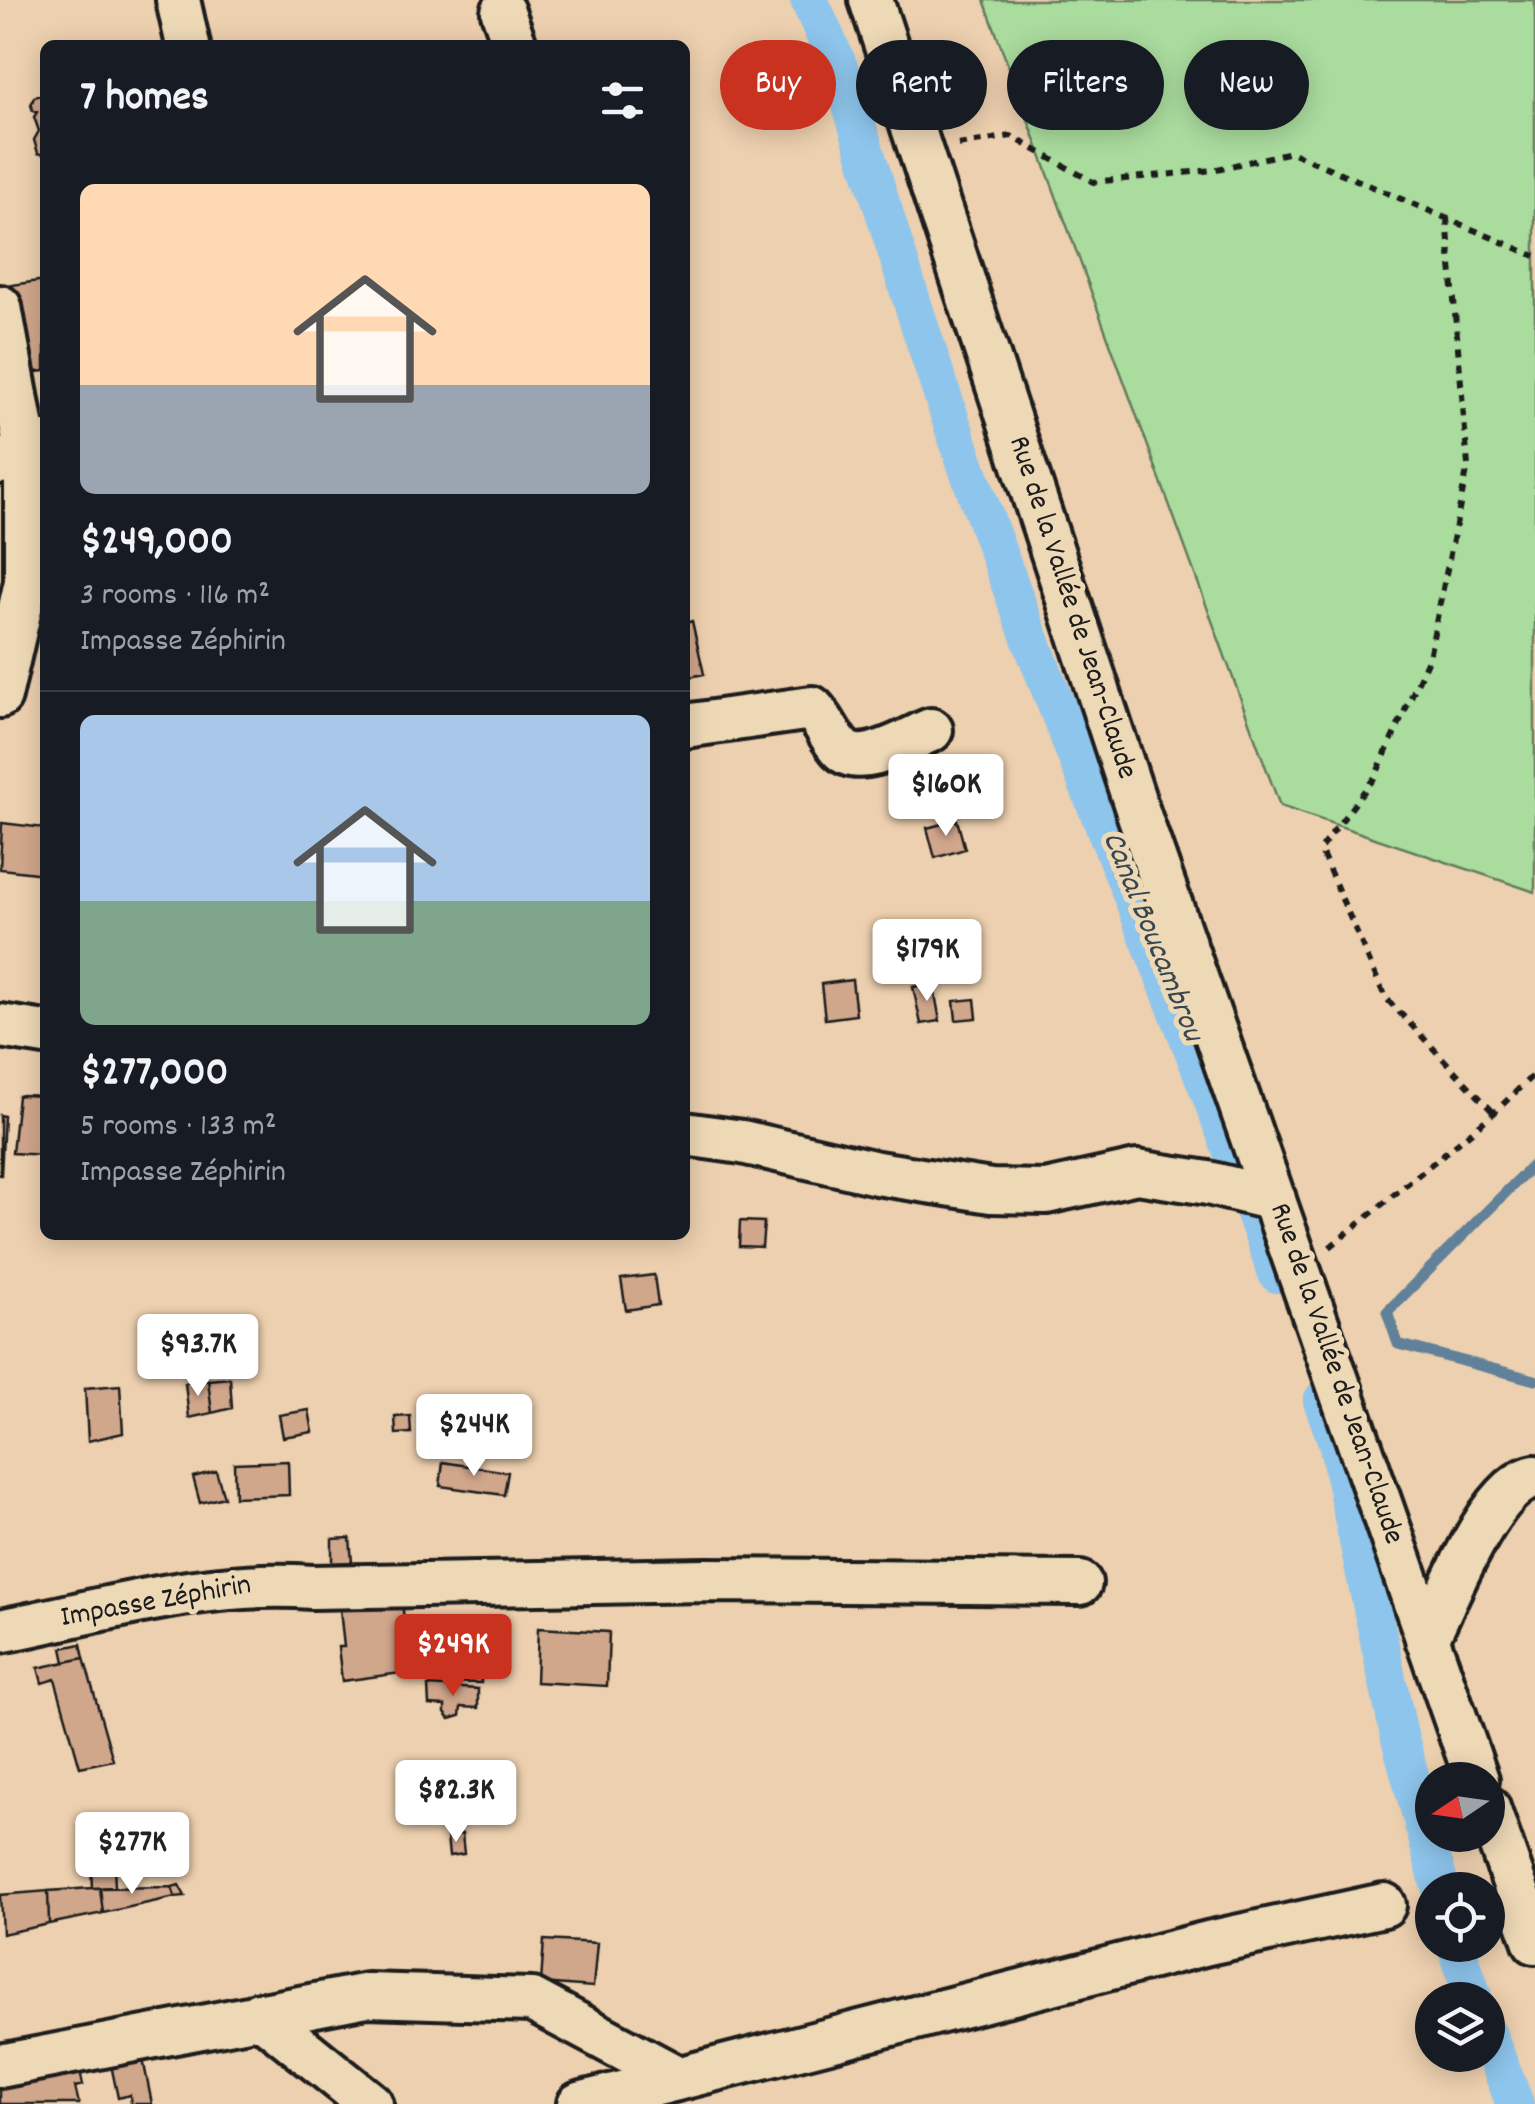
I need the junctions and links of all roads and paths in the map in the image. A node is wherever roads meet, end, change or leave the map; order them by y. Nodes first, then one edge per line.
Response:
1 (178, 0) edge
2 (871, 0) edge
3 (187, 40) edge
4 (922, 151) junction
5 (1447, 218) junction
6 (1535, 256) edge
7 (0, 307) edge
8 (24, 452) edge
9 (18, 668) edge
10 (690, 725) edge
11 (931, 730) dead end
12 (0, 1026) edge
13 (40, 1032) edge
14 (1535, 1074) edge
15 (1494, 1112) junction
16 (690, 1135) edge
17 (1274, 1198) junction
18 (1299, 1272) junction
19 (1535, 1477) edge
20 (1080, 1583) dead end
21 (0, 1631) edge
22 (1427, 1639) junction
23 (1471, 1762) edge
24 (1503, 1852) edge
25 (1384, 1905) dead end
26 (1535, 1942) edge
27 (259, 2014) junction
28 (0, 2066) edge
29 (676, 2077) junction
30 (372, 2104) edge
31 (579, 2104) edge

1 - 3 street
2 - 4 street, Rue de la Vallée de Jean-Claude
4 - 5 path
4 - 17 street, Rue de la Vallée de Jean-Claude
5 - 6 path
5 - 15 path
7 - 8 street
8 - 9 street
10 - 11 street
12 - 13 street
14 - 15 path
15 - 18 path
16 - 17 street
17 - 18 street, Rue de la Vallée de Jean-Claude
18 - 22 street, Rue de la Vallée de Jean-Claude
19 - 22 street
20 - 21 street, Impasse Zéphirin
22 - 23 street, Rue de la Vallée de Jean-Claude
24 - 26 street
25 - 29 street
27 - 28 street
27 - 29 street
27 - 30 street
29 - 31 street

